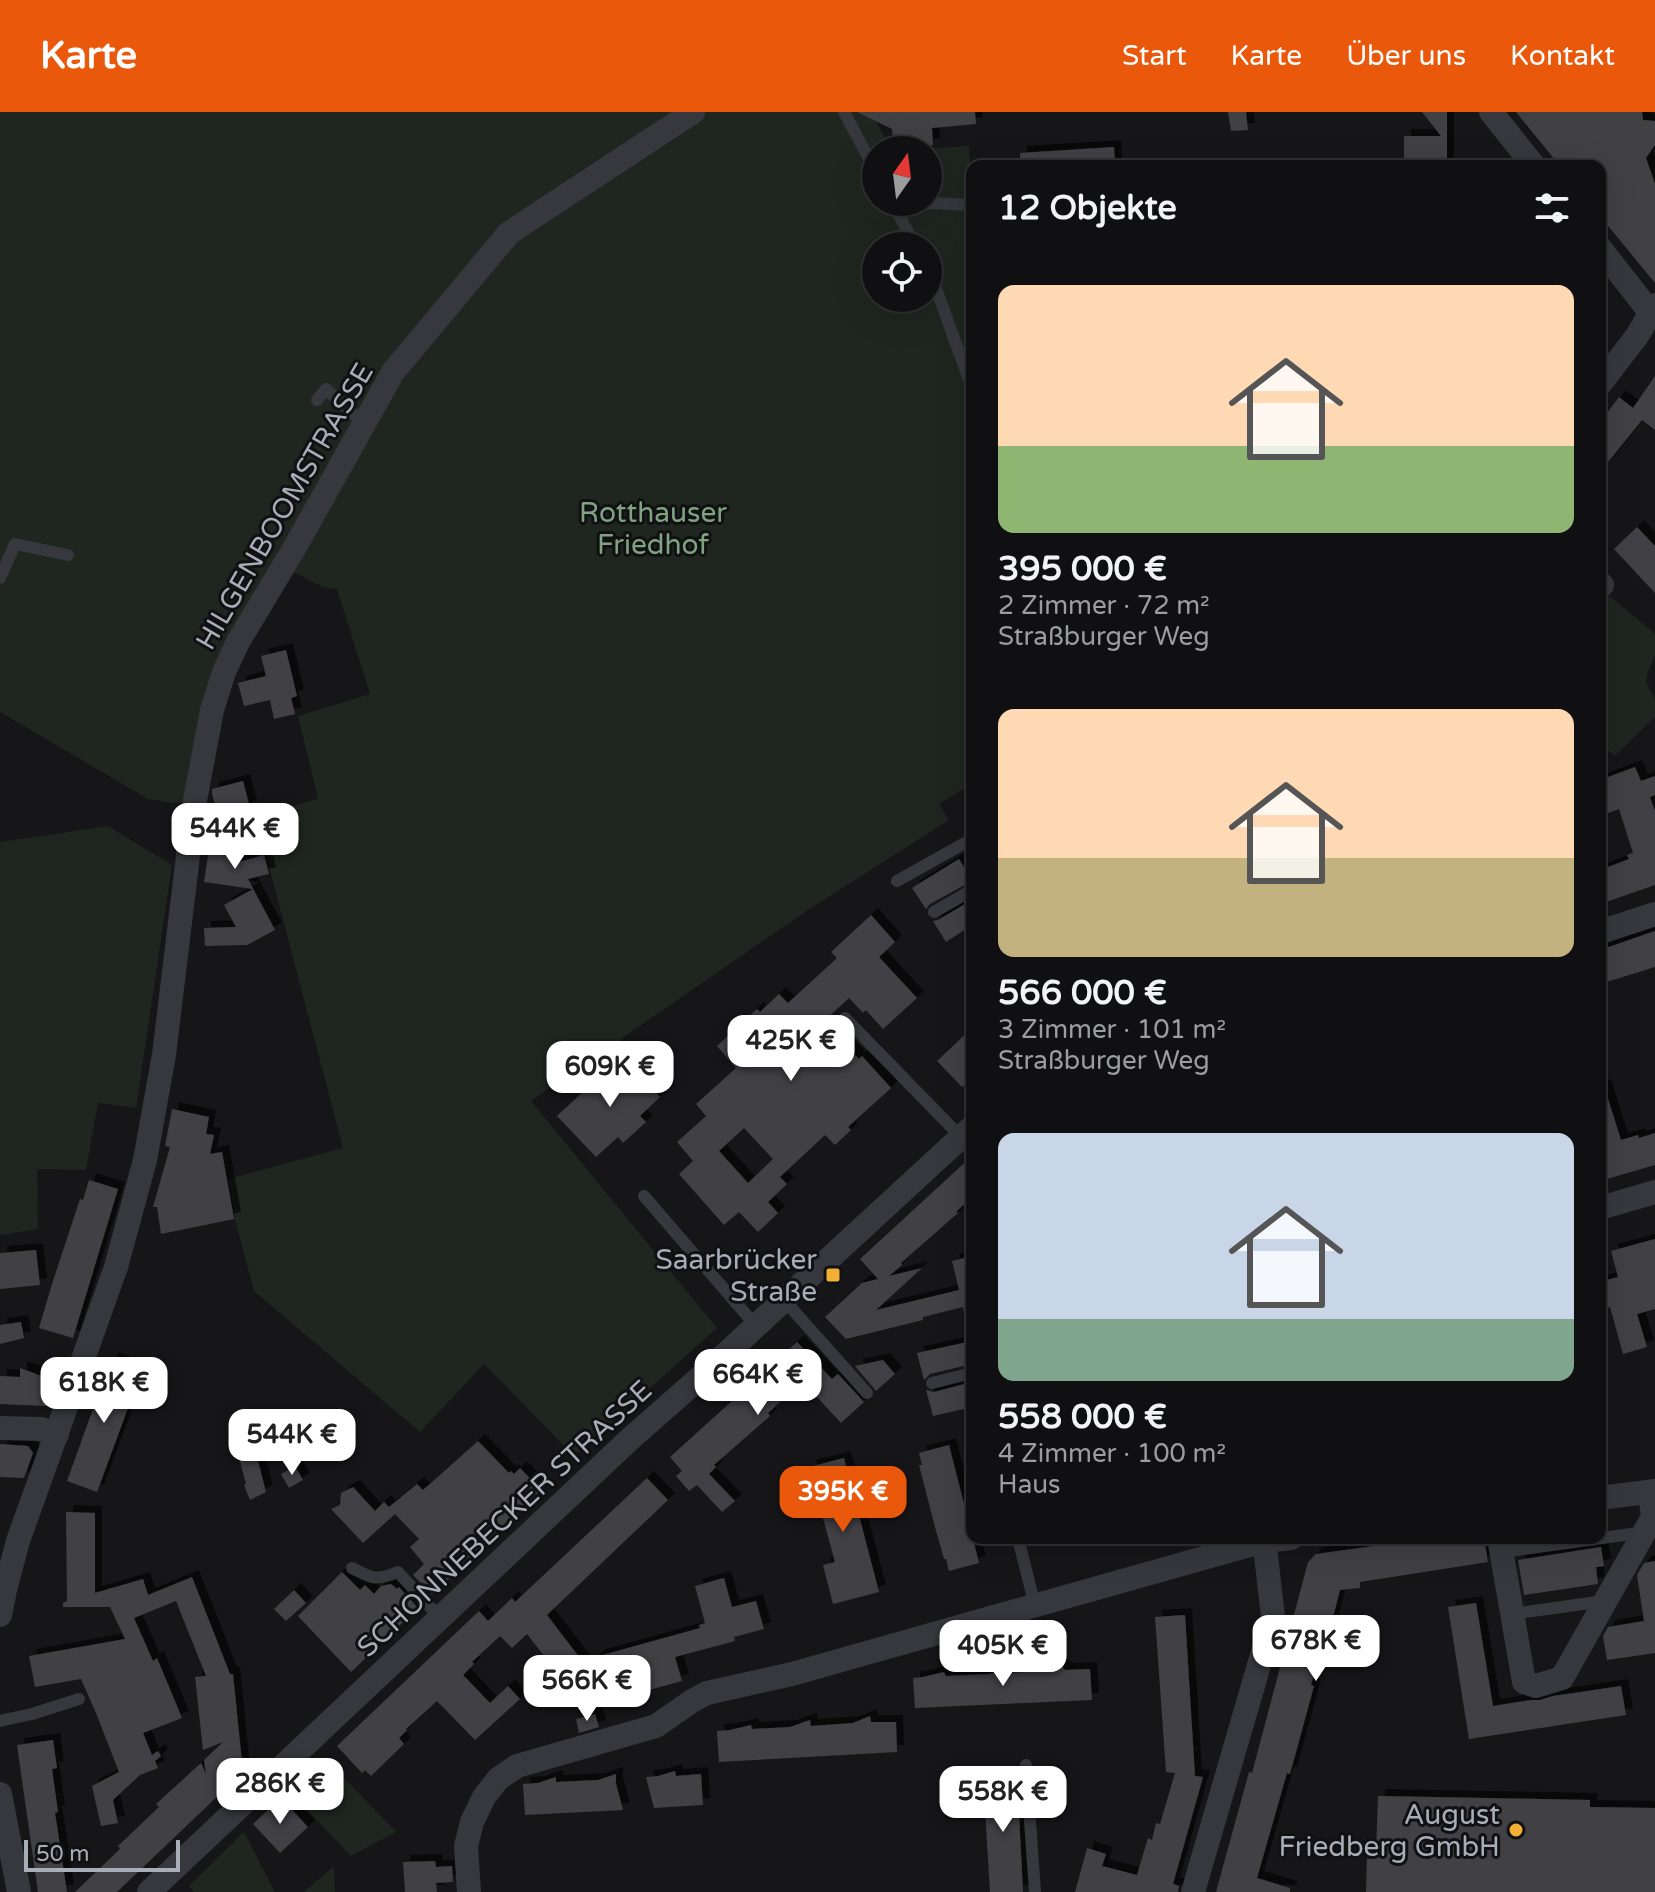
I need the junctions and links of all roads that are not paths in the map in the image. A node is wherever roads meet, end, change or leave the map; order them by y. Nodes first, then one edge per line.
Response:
1 (693, 112) edge
2 (844, 112) edge
3 (1491, 112) edge
4 (862, 146) edge
5 (1529, 160) edge
6 (942, 204) edge
7 (966, 205) edge
8 (1606, 255) edge
9 (942, 305) edge
10 (1652, 309) edge
11 (1646, 343) edge
12 (966, 371) edge
13 (1606, 379) edge
14 (317, 400) dead end
15 (364, 424) junction
16 (68, 555) dead end
17 (0, 578) edge
18 (966, 842) edge
19 (897, 881) dead end
20 (966, 893) edge
21 (934, 912) dead end
22 (1655, 914) edge
23 (1606, 930) edge
24 (845, 1018) dead end
25 (966, 1132) edge
26 (1655, 1192) edge
27 (644, 1196) dead end
28 (1606, 1206) edge
29 (784, 1300) junction
30 (756, 1326) junction
31 (966, 1374) edge
32 (932, 1383) dead end
33 (867, 1393) dead end
34 (0, 1428) edge
35 (57, 1434) junction
36 (1652, 1492) edge
37 (1606, 1497) edge
38 (1645, 1532) junction
39 (1606, 1535) edge
40 (1020, 1544) edge
41 (1250, 1544) edge
42 (1264, 1544) edge
43 (1500, 1545) edge
44 (352, 1568) dead end
45 (1606, 1601) junction
46 (1035, 1606) junction
47 (1512, 1614) junction
48 (0, 1615) edge
49 (440, 1618) junction
50 (79, 1699) dead end
51 (0, 1721) edge
52 (1026, 1765) dead end
53 (0, 1794) edge
54 (13, 1891) edge
55 (149, 1892) edge
56 (469, 1892) edge
57 (1035, 1892) edge
58 (1193, 1892) edge

1 - 15 street, HILGENBOOMSTRASSE
2 - 4 lane
3 - 5 street
6 - 7 lane
8 - 10 street
9 - 12 lane
10 - 11 street
11 - 13 street
14 - 15 lane
15 - 35 street, HILGENBOOMSTRASSE
16 - 17 lane
18 - 19 lane
20 - 21 lane
22 - 23 street
24 - 25 lane
25 - 29 street, SCHONNEBECKER STRASSE
26 - 28 street
27 - 30 lane
29 - 30 street, SCHONNEBECKER STRASSE
29 - 33 lane
30 - 49 street, SCHONNEBECKER STRASSE
31 - 32 lane
34 - 35 street
35 - 48 street, HILGENBOOMSTRASSE
36 - 37 street
36 - 38 street
38 - 39 lane
38 - 45 street
40 - 46 lane
41 - 46 street
42 - 58 street
43 - 47 street
44 - 49 lane
45 - 47 lane
45 - 47 street
46 - 56 street
49 - 55 street, SCHONNEBECKER STRASSE
50 - 51 lane
52 - 57 lane
53 - 54 street

